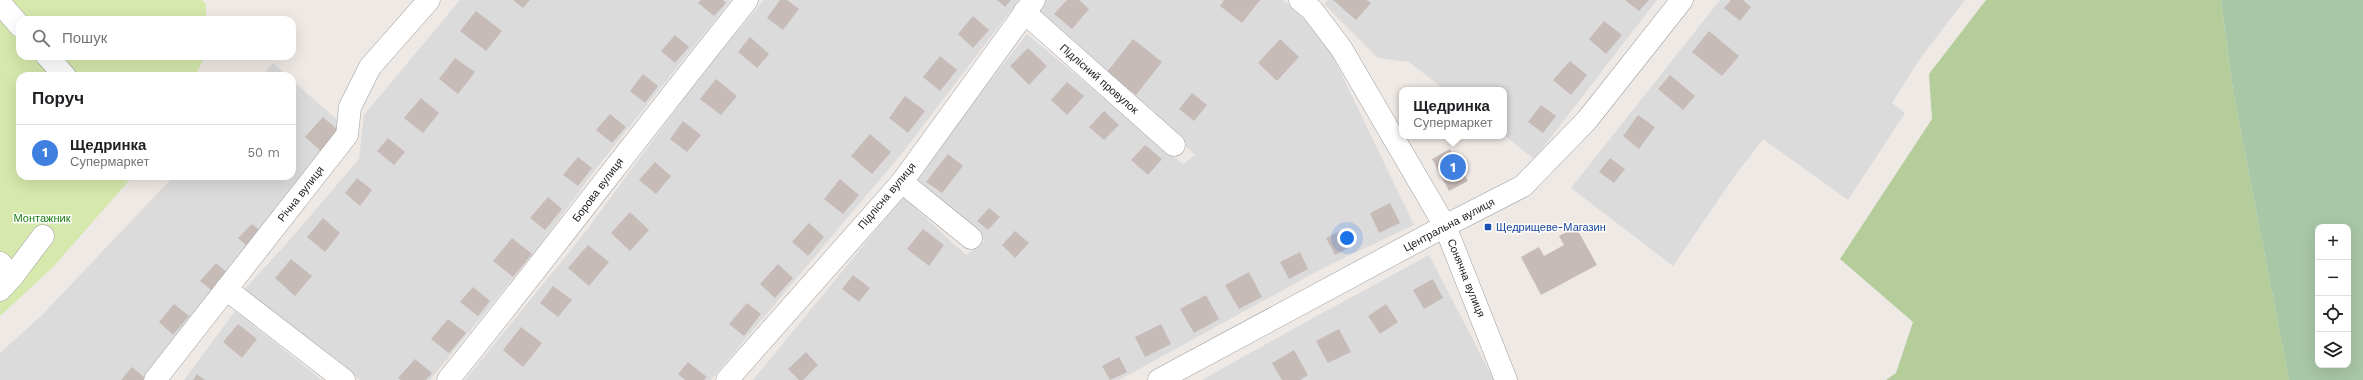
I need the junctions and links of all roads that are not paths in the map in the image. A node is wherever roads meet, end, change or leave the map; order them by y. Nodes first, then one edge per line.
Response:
1 (429, 0) edge
2 (746, 0) edge
3 (1682, 0) edge
4 (0, 3) edge
5 (1311, 3) edge
6 (1029, 6) edge
7 (16, 21) edge
8 (51, 60) edge
9 (61, 72) edge
10 (1174, 145) dead end
11 (902, 182) junction
12 (1445, 226) junction
13 (43, 236) dead end
14 (971, 238) dead end
15 (4, 277) edge
16 (226, 289) junction
17 (155, 380) edge
18 (344, 380) edge
19 (448, 380) edge
20 (726, 380) edge
21 (1159, 380) edge
22 (1506, 380) edge

1 - 16 street, Річна вулиця
2 - 19 street, Борова вулиця
3 - 12 street, Центральна вулиця
4 - 7 street
5 - 12 street, Сонячна вулиця
6 - 10 street, Підлісний провулок
6 - 11 street, Підлісна вулиця
8 - 9 street
11 - 14 street
11 - 20 street, Підлісна вулиця
12 - 21 street, Центральна вулиця
12 - 22 street, Сонячна вулиця
13 - 15 street
16 - 17 street, Річна вулиця
16 - 18 street

